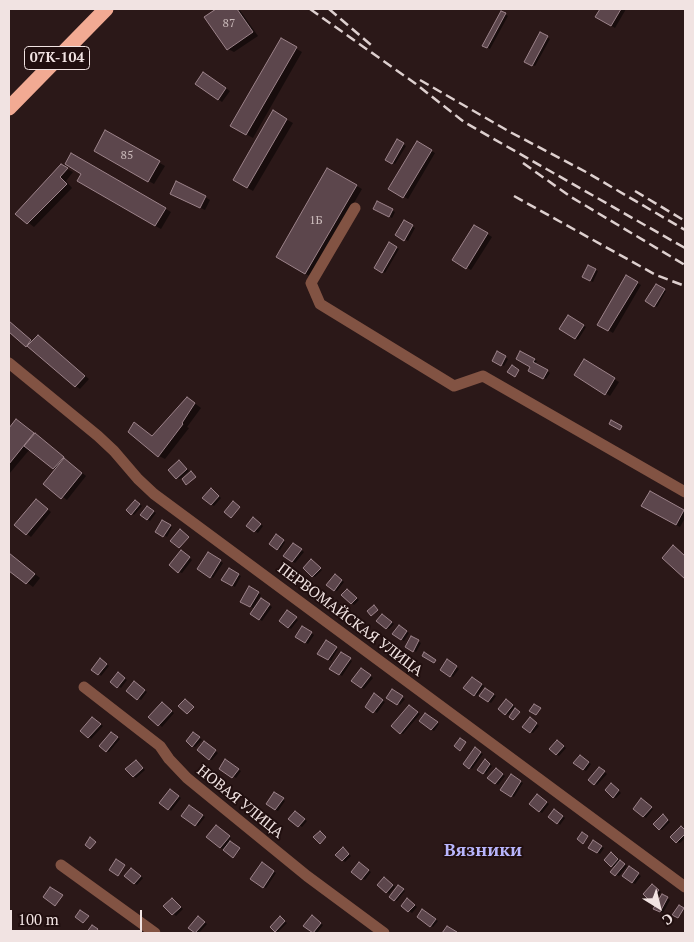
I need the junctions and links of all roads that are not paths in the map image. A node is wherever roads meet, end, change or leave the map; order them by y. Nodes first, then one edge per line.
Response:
1 (106, 9) edge
2 (9, 108) edge
3 (355, 208) dead end
4 (9, 363) edge
5 (685, 492) edge
6 (84, 687) dead end
7 (61, 865) dead end
8 (685, 887) edge
9 (155, 933) edge
10 (384, 933) edge

1 - 2 highway, 07К-104
3 - 5 street
4 - 8 street, ПЕРВОМАЙСКАЯ УЛИЦА
6 - 10 street, НОВАЯ УЛИЦА
7 - 9 street

